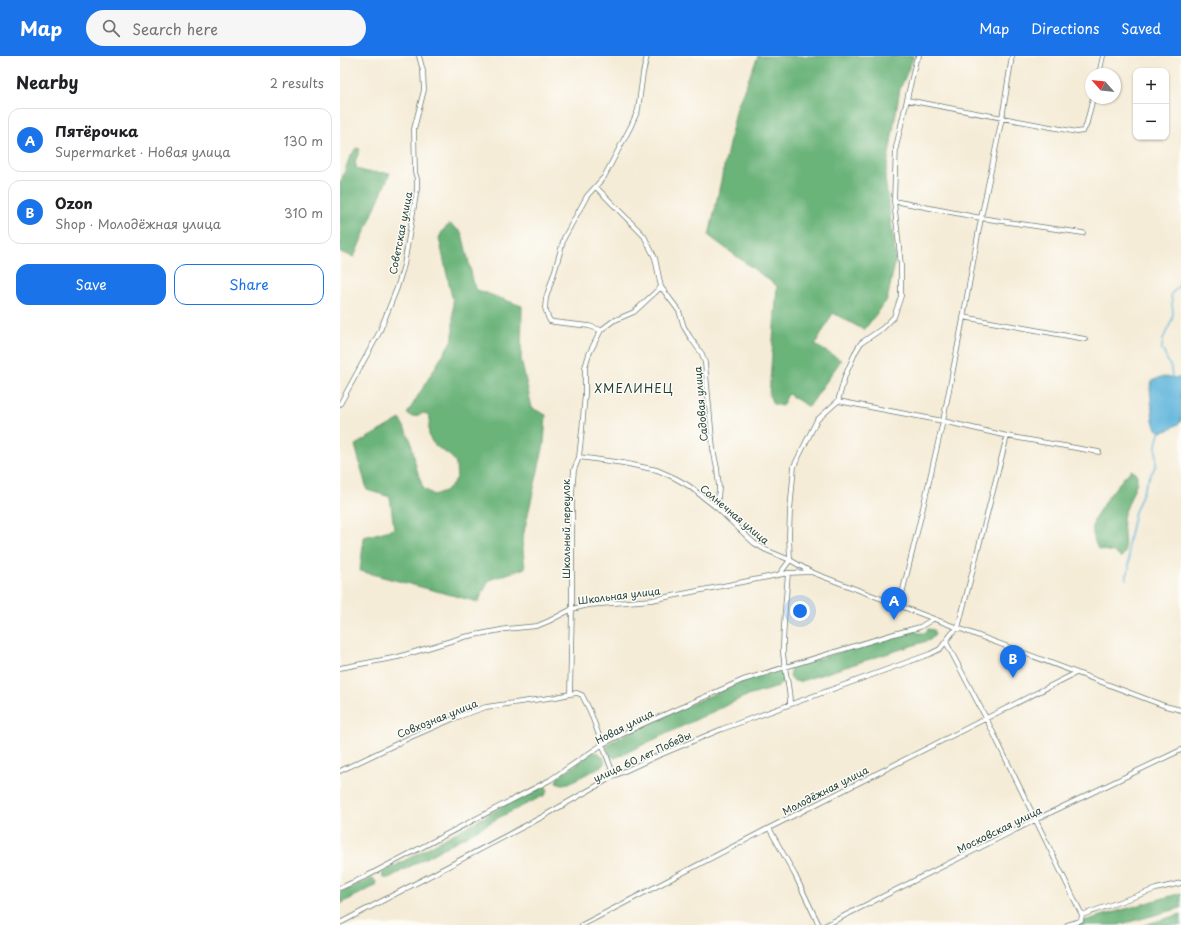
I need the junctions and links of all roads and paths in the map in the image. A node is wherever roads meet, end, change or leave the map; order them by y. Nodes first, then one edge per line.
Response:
1 (419, 56) edge
2 (647, 56) edge
3 (919, 56) edge
4 (1012, 56) edge
5 (1103, 56) edge
6 (1100, 68) edge
7 (907, 100) junction
8 (1092, 104) edge
9 (1002, 118) junction
10 (596, 187) junction
11 (894, 201) junction
12 (981, 218) junction
13 (1083, 233) dead end
14 (661, 287) junction
15 (964, 317) junction
16 (601, 330) junction
17 (1085, 339) dead end
18 (838, 401) junction
19 (340, 404) edge
20 (942, 421) junction
21 (1007, 436) junction
22 (1099, 452) dead end
23 (578, 457) junction
24 (717, 508) junction
25 (790, 560) junction
26 (811, 572) junction
27 (788, 574) junction
28 (780, 575) junction
29 (899, 606) junction
30 (572, 609) junction
31 (933, 619) junction
32 (958, 628) junction
33 (946, 642) junction
34 (785, 667) junction
35 (340, 668) edge
36 (1076, 673) junction
37 (570, 694) junction
38 (790, 704) junction
39 (1181, 710) edge
40 (986, 718) junction
41 (603, 744) junction
42 (1181, 750) edge
43 (340, 770) edge
44 (614, 776) junction
45 (1035, 820) junction
46 (769, 828) junction
47 (1181, 883) edge
48 (340, 888) edge
49 (1082, 915) junction
50 (340, 923) edge
51 (582, 925) edge
52 (819, 925) edge
53 (826, 925) edge
54 (1067, 925) edge

1 - 19 street, Советская улица
2 - 10 street
3 - 7 street
4 - 9 street
5 - 6 street
7 - 9 street
7 - 11 street
8 - 9 street
9 - 12 street
10 - 14 street
10 - 16 street
11 - 12 street
11 - 18 street
12 - 13 street
12 - 15 street
14 - 16 street, Школьный переулок
14 - 24 street, Садовая улица
15 - 17 street
15 - 20 street
16 - 23 street, Школьный переулок
18 - 20 street
18 - 25 street
20 - 21 street
20 - 29 street
21 - 22 street
21 - 32 street
23 - 24 street, Солнечная улица
23 - 30 street, Школьный переулок
24 - 25 street, Солнечная улица
25 - 26 street, Солнечная улица
25 - 28 street
26 - 27 street, Школьная улица
26 - 29 street, Солнечная улица
27 - 28 street, Школьная улица
27 - 34 street
28 - 30 street, Школьная улица
29 - 31 street, Солнечная улица
30 - 35 street, Школьная улица
30 - 37 street, Школьный переулок
31 - 32 street, Солнечная улица
31 - 34 street, Новая улица
32 - 33 street, улица 60 лет Победы
32 - 36 street, Солнечная улица
33 - 38 street, улица 60 лет Победы
33 - 40 street
34 - 38 street
34 - 41 street, Новая улица
36 - 39 street, Солнечная улица
36 - 40 street, Молодёжная улица
37 - 41 street
37 - 43 street, Совхозная улица
38 - 44 street, улица 60 лет Победы
40 - 45 street
40 - 46 street, Молодёжная улица
41 - 44 street
41 - 48 street, Новая улица
42 - 45 street, Московская улица
44 - 50 street, улица 60 лет Победы
45 - 49 street
45 - 53 street, Московская улица
46 - 51 street, Молодёжная улица
46 - 52 street
47 - 49 street
49 - 54 street

